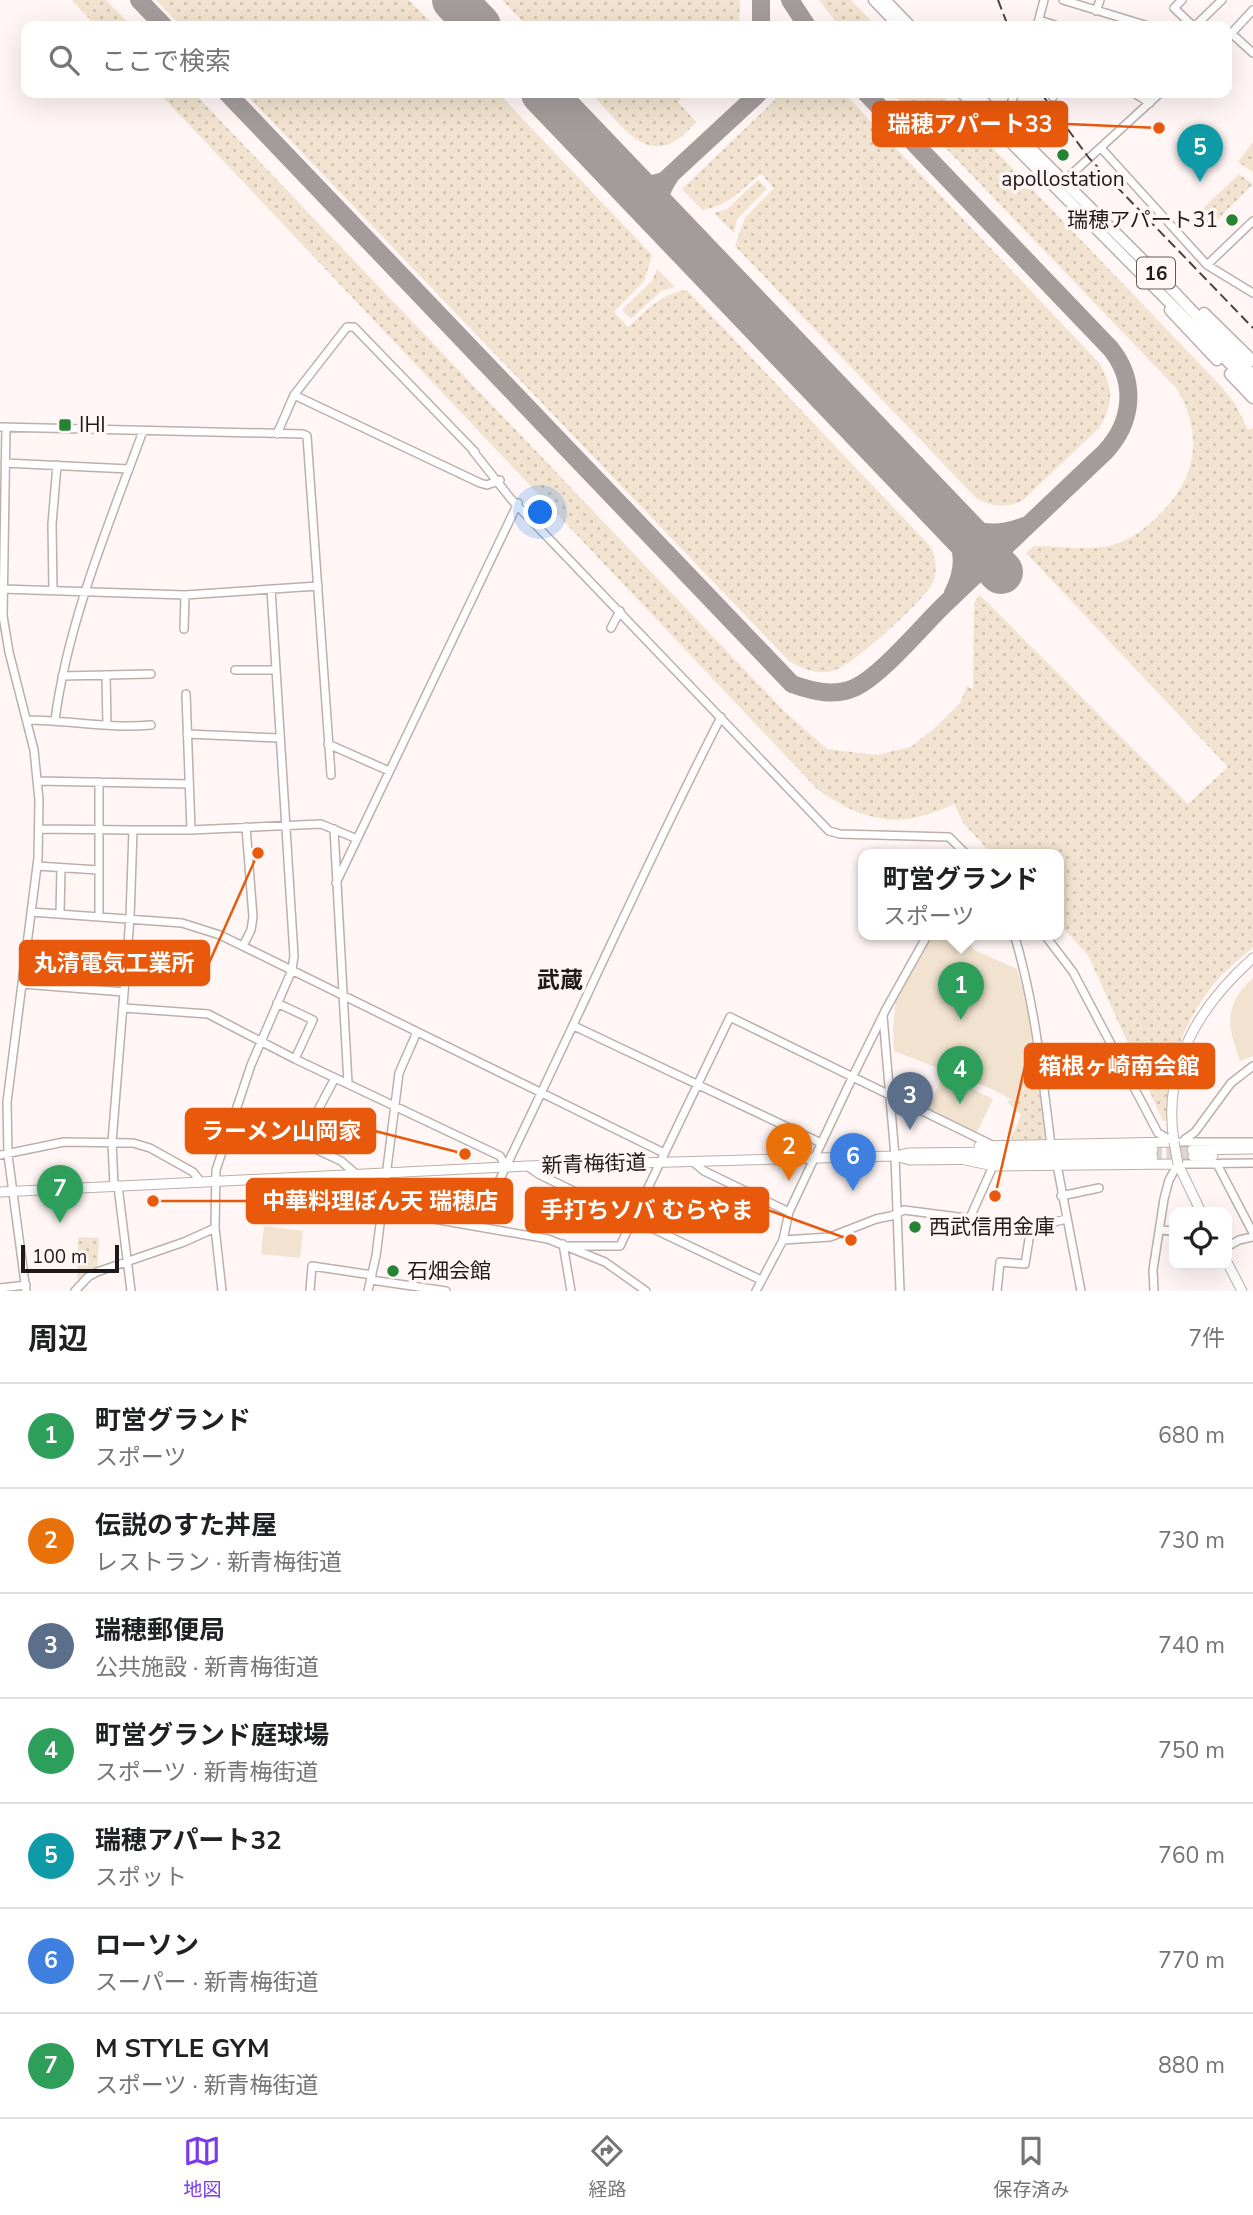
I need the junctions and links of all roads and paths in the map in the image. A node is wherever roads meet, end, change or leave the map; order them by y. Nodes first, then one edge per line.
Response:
1 (874, 0) edge
2 (885, 0) edge
3 (1044, 0) edge
4 (1063, 0) edge
5 (1100, 0) edge
6 (1182, 0) edge
7 (1222, 0) edge
8 (1253, 10) edge
9 (1096, 11) junction
10 (894, 21) edge
11 (905, 21) edge
12 (1039, 21) edge
13 (1129, 21) edge
14 (1188, 21) edge
15 (1199, 21) edge
16 (1232, 33) edge
17 (1232, 38) edge
18 (1253, 53) edge
19 (968, 98) edge
20 (979, 98) edge
21 (1013, 98) edge
22 (1142, 98) edge
23 (1155, 98) edge
24 (1150, 103) junction
25 (999, 124) junction
26 (1101, 148) junction
27 (1063, 181) junction
28 (1104, 221) junction
29 (1253, 221) edge
30 (1207, 265) junction
31 (1150, 283) junction
32 (1253, 293) edge
33 (1253, 361) edge
34 (1253, 374) edge
35 (1253, 387) edge
36 (294, 395) junction
37 (1253, 398) edge
38 (3, 427) edge
39 (143, 431) junction
40 (276, 433) junction
41 (5, 463) junction
42 (57, 466) junction
43 (129, 469) junction
44 (498, 480) junction
45 (2, 501) edge
46 (518, 503) junction
47 (317, 586) junction
48 (2, 589) junction
49 (271, 589) junction
50 (53, 590) junction
51 (86, 593) junction
52 (185, 595) junction
53 (620, 611) junction
54 (611, 628) dead end
55 (184, 629) dead end
56 (4, 652) edge
57 (234, 670) dead end
58 (275, 670) junction
59 (151, 674) dead end
60 (106, 675) junction
61 (62, 676) junction
62 (186, 694) dead end
63 (721, 717) junction
64 (27, 719) junction
65 (55, 720) junction
66 (107, 725) junction
67 (151, 725) dead end
68 (187, 734) junction
69 (279, 738) junction
70 (328, 744) junction
71 (389, 771) junction
72 (331, 775) dead end
73 (37, 781) junction
74 (99, 782) junction
75 (189, 784) junction
76 (285, 825) junction
77 (246, 827) junction
78 (39, 829) junction
79 (98, 829) junction
80 (334, 829) junction
81 (132, 830) junction
82 (191, 831) junction
83 (357, 839) junction
84 (961, 849) edge
85 (37, 866) junction
86 (61, 868) junction
87 (98, 870) junction
88 (336, 883) junction
89 (31, 912) junction
90 (61, 914) junction
91 (99, 916) junction
92 (130, 918) junction
93 (925, 940) edge
94 (1015, 940) edge
95 (1049, 940) edge
96 (243, 946) junction
97 (1253, 958) edge
98 (292, 970) junction
99 (22, 984) junction
100 (124, 992) junction
101 (343, 995) junction
102 (278, 1003) junction
103 (124, 1008) junction
104 (883, 1015) junction
105 (574, 1026) junction
106 (417, 1032) junction
107 (260, 1042) junction
108 (295, 1059) junction
109 (1253, 1066) edge
110 (853, 1076) junction
111 (335, 1078) junction
112 (348, 1083) junction
113 (698, 1085) junction
114 (542, 1092) junction
115 (889, 1094) junction
116 (394, 1105) junction
117 (236, 1112) junction
118 (112, 1142) junction
119 (301, 1142) junction
120 (1174, 1142) junction
121 (1253, 1142) edge
122 (821, 1143) junction
123 (1051, 1145) junction
124 (993, 1146) junction
125 (1253, 1149) edge
126 (1153, 1154) tunnel mouth
127 (4, 1155) edge
128 (1253, 1155) edge
129 (895, 1156) junction
130 (959, 1156) junction
131 (662, 1157) junction
132 (814, 1158) junction
133 (692, 1161) junction
134 (1253, 1163) edge
135 (1178, 1164) junction
136 (1217, 1164) junction
137 (527, 1166) junction
138 (993, 1166) junction
139 (1057, 1166) junction
140 (506, 1167) junction
141 (387, 1173) junction
142 (356, 1174) junction
143 (254, 1179) junction
144 (215, 1181) junction
145 (201, 1182) junction
146 (116, 1186) junction
147 (1100, 1188) dead end
148 (0, 1192) edge
149 (13, 1192) junction
150 (1061, 1196) junction
151 (1199, 1207) edge
152 (382, 1210) junction
153 (789, 1212) junction
154 (897, 1213) junction
155 (633, 1218) junction
156 (1066, 1219) junction
157 (968, 1220) junction
158 (477, 1226) junction
159 (1031, 1227) junction
160 (215, 1228) junction
161 (1160, 1230) junction
162 (1169, 1231) edge
163 (1253, 1235) edge
164 (783, 1240) junction
165 (1232, 1244) edge
166 (565, 1245) junction
167 (126, 1261) junction
168 (1231, 1270) edge
169 (371, 1278) junction
170 (761, 1280) junction
171 (0, 1287) edge
172 (26, 1288) edge
173 (75, 1291) edge
174 (131, 1291) edge
175 (222, 1291) edge
176 (310, 1291) edge
177 (368, 1291) edge
178 (446, 1291) edge
179 (571, 1291) edge
180 (646, 1291) edge
181 (755, 1291) edge
182 (900, 1291) edge
183 (997, 1291) edge
184 (1082, 1291) edge
185 (1154, 1291) edge
186 (1242, 1291) edge

1 - 10 highway
2 - 11 highway
3 - 12 street
4 - 9 street
5 - 9 street
6 - 14 street
7 - 15 street
8 - 16 street
9 - 13 street
17 - 18 street
19 - 25 highway, 16
20 - 25 highway, 16
21 - 25 street
22 - 24 street
23 - 24 street
24 - 26 street
25 - 27 highway, 16
25 - 31 highway, 16
26 - 27 street
26 - 30 street
27 - 28 highway, 16
28 - 33 highway
28 - 34 highway, 16
29 - 30 street
30 - 32 street
31 - 35 highway, 16
31 - 37 highway
36 - 40 street
36 - 44 street
36 - 44 street
38 - 39 street
38 - 41 street
39 - 40 street
39 - 43 street
40 - 47 street
41 - 42 street
41 - 45 street
42 - 43 street
42 - 50 street
43 - 51 street
44 - 46 street
45 - 48 street
46 - 53 street
46 - 71 street
47 - 49 street
47 - 70 street
48 - 50 street
48 - 56 street
49 - 52 street
49 - 58 street
50 - 51 street
51 - 52 street
51 - 61 street
52 - 55 street
53 - 54 street
53 - 63 street
56 - 64 street
57 - 58 street
58 - 69 street
59 - 60 street
60 - 61 street
60 - 66 street
61 - 65 street
62 - 68 street
63 - 84 street
63 - 105 street
64 - 65 street
64 - 73 street
65 - 66 street
66 - 67 street
68 - 69 street
68 - 75 street
69 - 76 street
70 - 71 street
70 - 72 street
71 - 83 street
73 - 74 street
73 - 78 street
74 - 75 street
74 - 79 street
75 - 82 street
76 - 77 street
76 - 80 street
76 - 98 street
77 - 82 street
77 - 96 street
78 - 79 street
78 - 85 street
79 - 81 street
79 - 87 street
80 - 83 street
80 - 88 street
81 - 82 street
81 - 92 street
83 - 88 street
85 - 86 street
85 - 89 street
86 - 87 street
86 - 90 street
87 - 91 street
88 - 101 street
89 - 90 street
89 - 99 street
90 - 91 street
91 - 92 street
92 - 96 street
92 - 100 street
93 - 104 street
94 - 123 street
95 - 120 street
96 - 98 street
97 - 120 main road
98 - 101 street
98 - 102 street
99 - 100 street
99 - 127 street
100 - 103 street
101 - 106 street
101 - 112 street
102 - 107 street
102 - 108 street
103 - 107 street
103 - 118 street
104 - 110 street
104 - 115 street
105 - 113 street
105 - 114 street
106 - 114 street
106 - 116 street
107 - 108 street
107 - 117 street
108 - 111 street
109 - 120 street
110 - 113 street
110 - 115 street
110 - 122 street
111 - 112 street
111 - 119 street
112 - 116 street
113 - 122 street
113 - 131 street
114 - 131 street
114 - 140 street
115 - 124 street
115 - 129 street
116 - 140 street
116 - 141 street
117 - 119 street
117 - 144 street
118 - 127 street
118 - 145 street
118 - 146 street
119 - 142 street
120 - 121 street
120 - 123 main road
120 - 135 main road, bridge
122 - 132 street
123 - 124 main road
124 - 130 main road
125 - 128 main road
126 - 130 main road, 新青梅街道
127 - 149 street
129 - 130 main road, 新青梅街道
129 - 132 main road, 新青梅街道
129 - 154 street
130 - 138 main road
131 - 133 main road, 新青梅街道
131 - 137 main road, 新青梅街道
131 - 155 street
132 - 133 main road, 新青梅街道
132 - 153 street
133 - 153 street
134 - 136 street
135 - 136 street
135 - 139 main road
135 - 151 main road
135 - 161 street
136 - 163 street
137 - 140 main road, 新青梅街道
137 - 155 street
138 - 139 main road
138 - 157 street
139 - 150 street
140 - 141 main road, 新青梅街道
140 - 158 street
141 - 142 main road, 新青梅街道
141 - 152 street
142 - 143 main road, 新青梅街道
143 - 144 main road, 新青梅街道
143 - 152 street
144 - 145 main road, 新青梅街道
144 - 160 street
145 - 146 main road, 新青梅街道
146 - 149 main road, 新青梅街道
146 - 167 street
147 - 150 street
148 - 149 main road, 新青梅街道
149 - 172 street
150 - 156 street
152 - 158 street
152 - 169 street
153 - 164 street
154 - 157 street
154 - 164 street
154 - 182 street
155 - 166 street
155 - 170 street
156 - 159 street
156 - 184 street
157 - 159 street
158 - 166 street
159 - 183 street
160 - 167 street
160 - 175 street
161 - 162 street
161 - 185 street
163 - 165 street
164 - 170 street
166 - 179 street
166 - 180 street
167 - 173 street
167 - 174 street
168 - 186 main road
169 - 176 street
169 - 177 street
169 - 178 street
170 - 181 street
171 - 172 street

